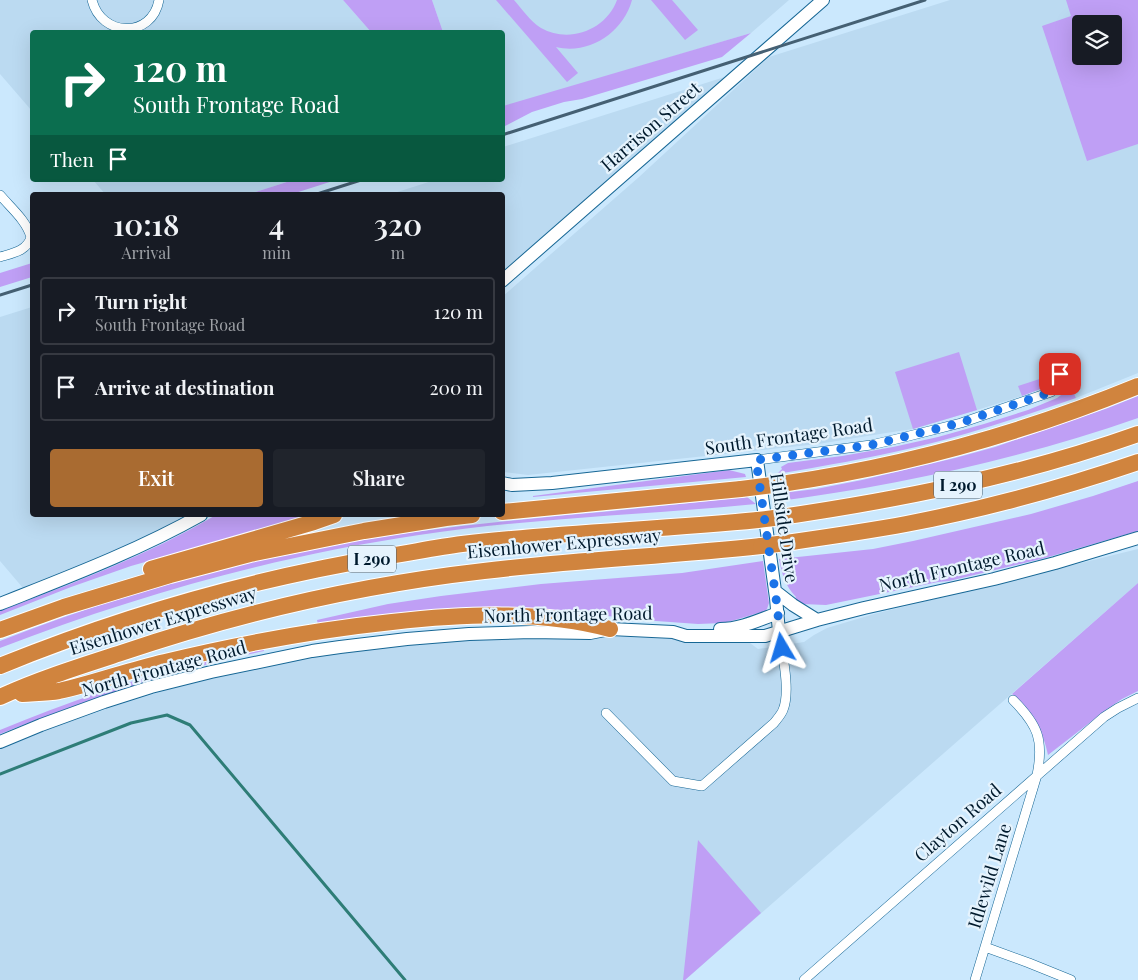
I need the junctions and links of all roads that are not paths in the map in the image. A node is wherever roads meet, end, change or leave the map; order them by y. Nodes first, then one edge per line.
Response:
1 (92, 0) edge
2 (159, 0) edge
3 (823, 0) edge
4 (121, 30) edge
5 (0, 195) edge
6 (30, 234) edge
7 (30, 239) edge
8 (0, 257) edge
9 (505, 278) edge
10 (1060, 374) dead end
11 (1138, 386) edge
12 (1138, 434) edge
13 (756, 460) junction
14 (1138, 462) edge
15 (505, 483) edge
16 (505, 512) edge
17 (197, 517) edge
18 (328, 517) edge
19 (455, 517) edge
20 (1138, 538) edge
21 (775, 590) junction
22 (0, 604) edge
23 (64, 607) junction
24 (778, 613) junction
25 (818, 620) junction
26 (610, 629) junction
27 (0, 630) edge
28 (673, 632) junction
29 (779, 632) junction
30 (0, 666) edge
31 (2, 696) edge
32 (1138, 698) edge
33 (1013, 700) dead end
34 (606, 713) dead end
35 (0, 742) edge
36 (1038, 775) junction
37 (985, 947) junction
38 (804, 980) edge
39 (975, 980) edge
40 (1071, 980) edge

1 - 4 street
2 - 4 street
3 - 9 main road, Harrison Street
5 - 6 street
7 - 8 street
10 - 13 street, South Frontage Road
11 - 16 highway, bridge
12 - 30 highway, Eisenhower Expressway / I 290, bridge
13 - 15 main road, South Frontage Road
13 - 21 main road, Hillside Drive
14 - 31 highway, Eisenhower Expressway / I 290, bridge
17 - 22 main road
18 - 23 highway
19 - 23 highway
20 - 25 main road, North Frontage Road
21 - 24 main road, Hillside Drive
21 - 25 main road
23 - 27 highway
24 - 28 main road
24 - 29 main road, Hillside Drive
25 - 29 main road, North Frontage Road
26 - 28 main road, North Frontage Road
26 - 31 highway
26 - 35 main road, North Frontage Road
28 - 29 main road, North Frontage Road
29 - 34 street
32 - 36 street, Clayton Road
33 - 36 street, Idlewild Lane
36 - 37 street, Idlewild Lane
36 - 38 street, Clayton Road
37 - 39 street, Idlewild Lane
37 - 40 street

